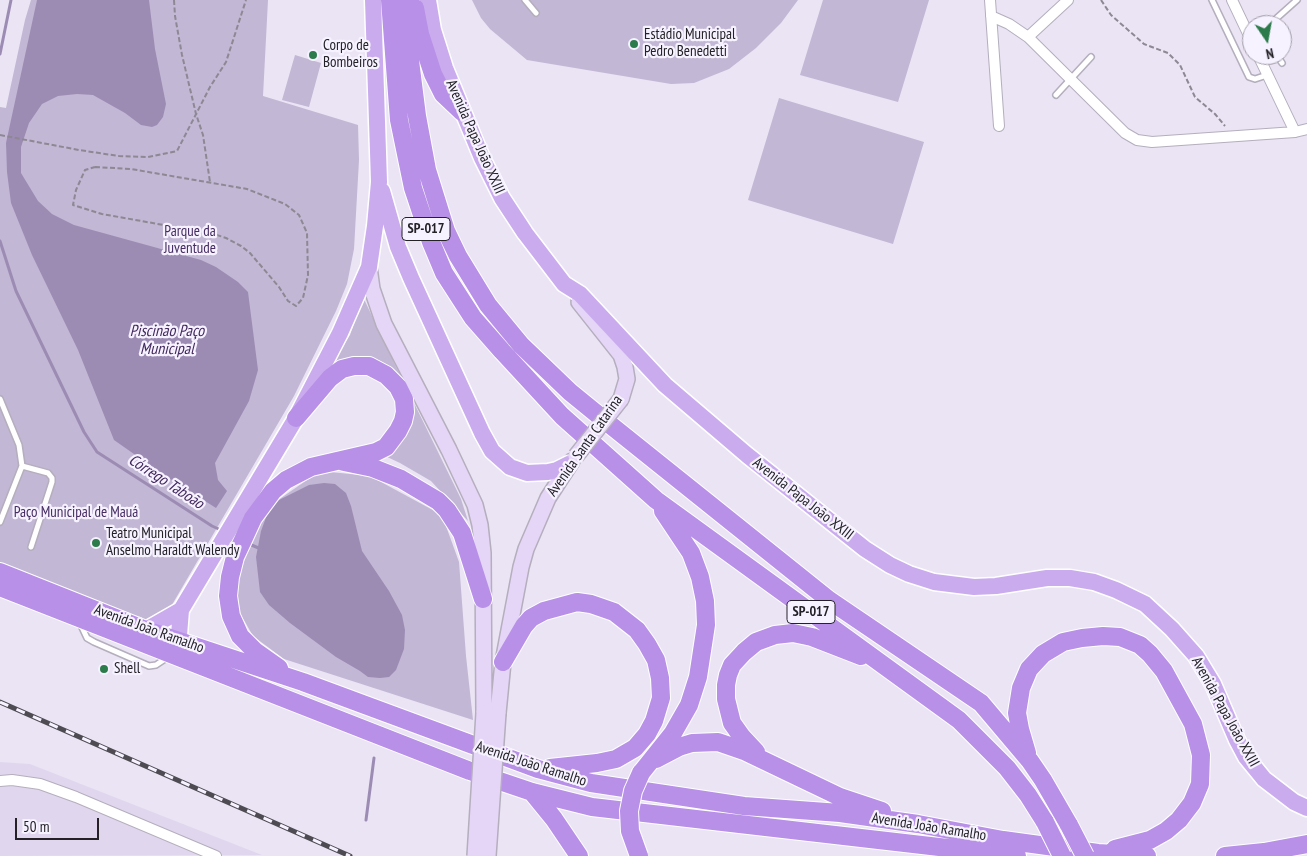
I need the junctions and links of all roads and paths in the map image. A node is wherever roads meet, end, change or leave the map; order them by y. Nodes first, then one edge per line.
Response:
1 (174, 0) edge
2 (246, 0) edge
3 (373, 0) edge
4 (390, 0) edge
5 (407, 0) edge
6 (413, 0) edge
7 (428, 0) edge
8 (525, 0) edge
9 (990, 0) edge
10 (1068, 0) edge
11 (1101, 0) edge
12 (1212, 0) edge
13 (1232, 0) edge
14 (1297, 0) edge
15 (536, 12) dead end
16 (1280, 15) edge
17 (991, 16) junction
18 (1242, 21) edge
19 (1028, 37) junction
20 (1091, 57) dead end
21 (1263, 65) edge
22 (1267, 74) junction
23 (1071, 79) junction
24 (1056, 96) dead end
25 (462, 112) junction
26 (196, 114) junction
27 (999, 126) dead end
28 (1303, 130) edge
29 (0, 135) edge
30 (1234, 136) junction
31 (210, 182) junction
32 (379, 182) junction
33 (369, 267) junction
34 (564, 284) junction
35 (0, 399) edge
36 (296, 418) junction
37 (573, 460) junction
38 (338, 461) junction
39 (22, 466) junction
40 (656, 500) junction
41 (247, 513) junction
42 (0, 522) edge
43 (32, 547) dead end
44 (0, 572) edge
45 (0, 587) edge
46 (483, 599) junction
47 (180, 610) junction
48 (146, 630) junction
49 (180, 652) junction
50 (503, 662) junction
51 (885, 664) junction
52 (303, 682) junction
53 (491, 713) junction
54 (763, 760) junction
55 (1030, 761) junction
56 (646, 767) junction
57 (538, 769) junction
58 (0, 781) edge
59 (532, 792) junction
60 (1307, 808) edge
61 (918, 824) junction
62 (1307, 844) edge
63 (1092, 855) edge
64 (216, 856) edge
65 (475, 856) edge
66 (488, 856) edge
67 (580, 856) edge
68 (639, 856) edge
69 (1009, 856) edge
70 (1062, 856) edge
71 (1147, 856) edge
72 (1225, 856) edge

1 - 26 path
2 - 26 path
3 - 32 main road
4 - 40 highway, SP-017
5 - 55 highway, SP-017
6 - 25 highway
7 - 25 main road, Avenida Papa João XXIII
8 - 15 lane
9 - 17 street
10 - 19 street
11 - 30 path
12 - 22 lane
13 - 18 street
14 - 16 lane
17 - 19 street
17 - 27 street
19 - 23 street
20 - 23 lane
21 - 22 street
22 - 28 street
23 - 24 lane
23 - 30 street
25 - 34 main road, Avenida Papa João XXIII
26 - 29 path
26 - 31 path
28 - 30 street
31 - 31 path
32 - 33 main road
32 - 37 main road
33 - 36 main road
33 - 46 main road
34 - 37 main road, Avenida Santa Catarina, bridge
34 - 60 main road, Avenida Papa João XXIII
35 - 39 lane
36 - 38 highway
36 - 41 main road
37 - 50 main road, Avenida Santa Catarina
38 - 41 highway
38 - 46 highway
39 - 42 lane
39 - 43 lane
40 - 51 highway, SP-017
40 - 56 highway
41 - 47 main road
41 - 52 highway
44 - 48 highway, Avenida João Ramalho
45 - 49 highway, Avenida João Ramalho
46 - 53 main road
47 - 48 main road
47 - 49 main road
48 - 49 highway, Avenida João Ramalho
49 - 52 highway, Avenida João Ramalho
49 - 59 highway, Avenida João Ramalho
50 - 53 main road, Avenida Santa Catarina
50 - 57 highway
51 - 54 highway
51 - 70 highway, SP-017, bridge
52 - 57 highway, Avenida João Ramalho
53 - 65 main road, bridge
53 - 66 main road, bridge
54 - 56 highway
54 - 61 highway
55 - 63 highway, SP-017, bridge
55 - 63 highway
56 - 68 highway, bridge
57 - 61 highway, Avenida João Ramalho
58 - 64 street
59 - 67 highway
59 - 69 highway, Avenida João Ramalho
61 - 63 highway, Avenida João Ramalho
62 - 72 highway
63 - 71 highway, Avenida João Ramalho

